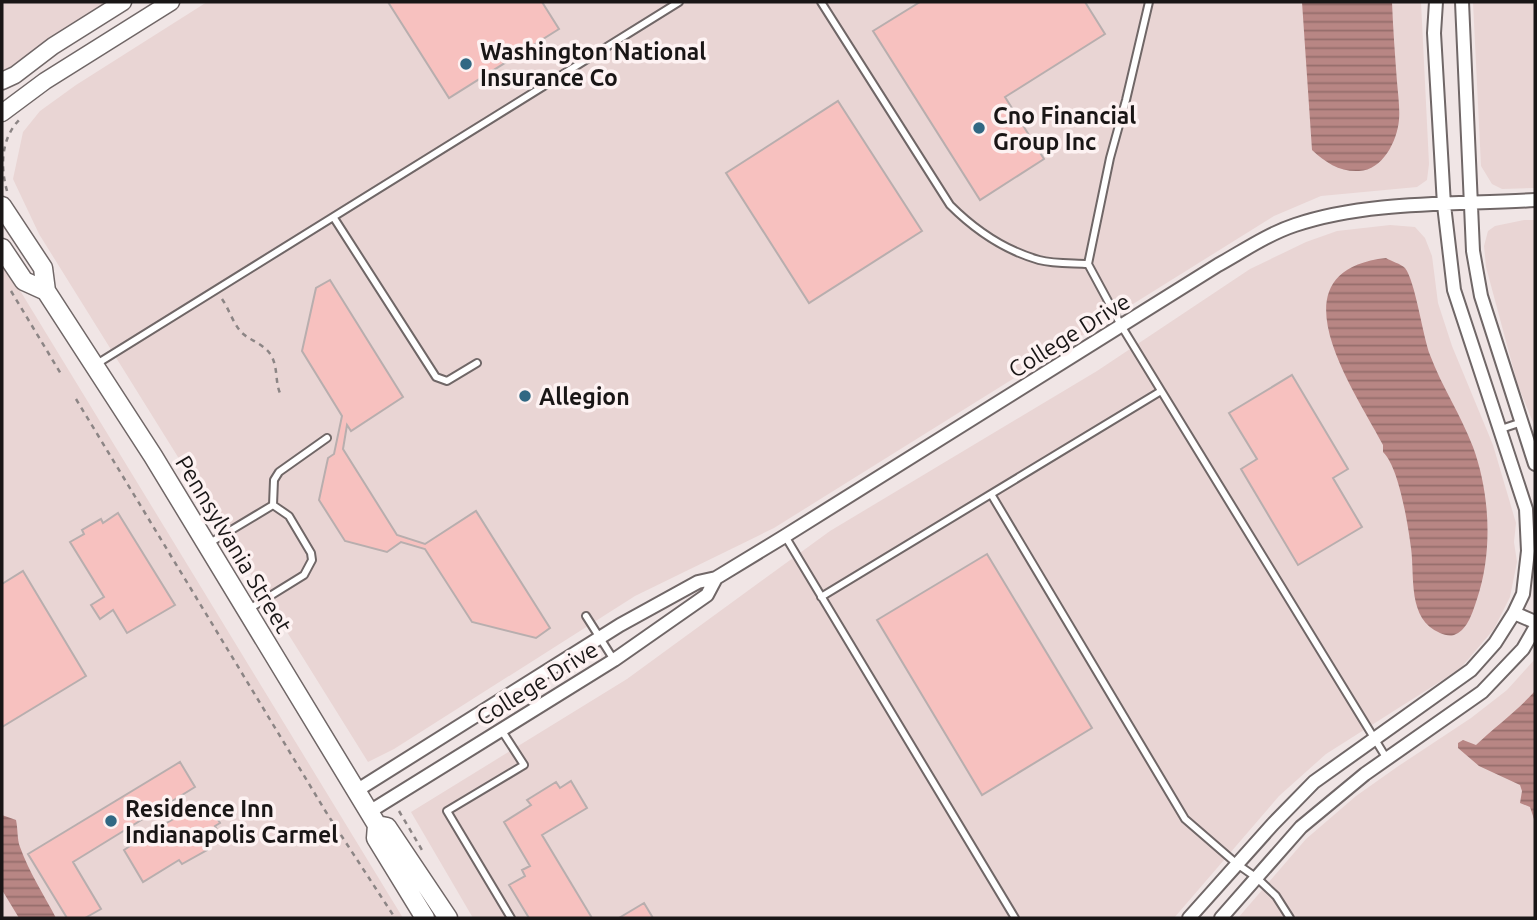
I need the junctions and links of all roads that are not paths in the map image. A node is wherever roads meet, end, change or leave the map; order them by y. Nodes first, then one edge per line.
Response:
1 (123, 2) edge
2 (171, 2) edge
3 (679, 2) edge
4 (821, 2) edge
5 (1149, 2) edge
6 (1436, 2) edge
7 (1462, 2) edge
8 (2, 80) edge
9 (2, 113) edge
10 (1535, 200) edge
11 (7, 203) edge
12 (1471, 204) junction
13 (1444, 205) junction
14 (334, 218) junction
15 (2, 248) edge
16 (1088, 264) junction
17 (46, 291) junction
18 (1122, 327) junction
19 (477, 363) dead end
20 (95, 365) junction
21 (1161, 391) junction
22 (1522, 422) junction
23 (1501, 429) junction
24 (327, 438) dead end
25 (1535, 464) edge
26 (991, 494) junction
27 (273, 505) junction
28 (785, 536) junction
29 (207, 545) junction
30 (716, 578) junction
31 (821, 597) junction
32 (246, 611) junction
33 (1514, 613) junction
34 (586, 616) dead end
35 (1535, 622) edge
36 (1535, 628) edge
37 (600, 638) junction
38 (614, 660) junction
39 (502, 731) junction
40 (1373, 739) junction
41 (1387, 759) junction
42 (356, 791) junction
43 (373, 818) junction
44 (1237, 864) junction
45 (1257, 877) junction
46 (425, 918) edge
47 (448, 918) edge
48 (511, 918) edge
49 (1015, 918) edge
50 (1189, 918) edge
51 (1221, 918) edge
52 (1290, 918) edge

1 - 8 street
2 - 9 street
3 - 14 lane
4 - 16 lane
5 - 16 lane
6 - 13 street
7 - 12 street
10 - 12 street, College Drive
11 - 17 main road, Pennsylvania Street
12 - 13 street, College Drive
12 - 22 street
13 - 18 street, College Drive
13 - 23 street
14 - 19 lane
14 - 20 lane
15 - 17 main road, Pennsylvania Street
16 - 18 lane
17 - 20 main road, Pennsylvania Street
18 - 21 lane
18 - 28 street, College Drive
20 - 29 main road, Pennsylvania Street
21 - 26 lane
21 - 40 lane
22 - 23 lane
22 - 25 street
23 - 33 street
24 - 27 lane
26 - 31 lane
26 - 44 lane
27 - 29 lane
27 - 32 lane
28 - 30 street, College Drive
28 - 31 lane
29 - 32 main road, Pennsylvania Street
30 - 37 street, College Drive
30 - 38 street, College Drive
31 - 49 lane
32 - 42 main road, Pennsylvania Street
33 - 35 street
33 - 40 street
34 - 37 lane
36 - 41 street
37 - 38 lane
37 - 42 street, College Drive
38 - 39 street, College Drive
39 - 43 street, College Drive
39 - 48 lane
40 - 41 lane
40 - 44 street
41 - 45 street
42 - 43 main road, Pennsylvania Street
43 - 46 main road, Pennsylvania Street
43 - 47 main road, Pennsylvania Street
44 - 45 lane
44 - 50 street
45 - 51 street
45 - 52 lane

